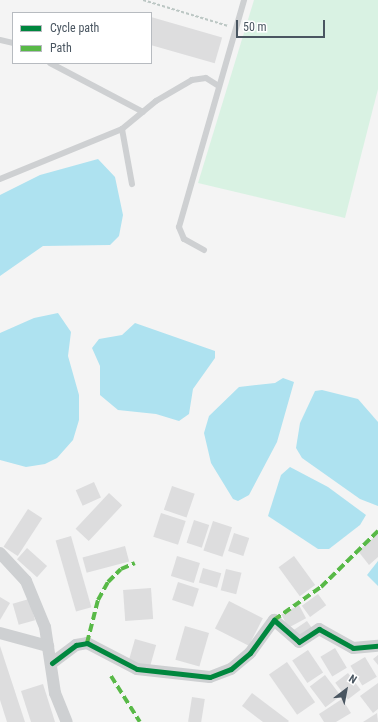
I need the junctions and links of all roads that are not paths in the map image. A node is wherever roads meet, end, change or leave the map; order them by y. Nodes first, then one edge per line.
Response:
1 (244, 0) edge
2 (0, 40) edge
3 (12, 43) edge
4 (52, 64) edge
5 (219, 86) junction
6 (143, 112) junction
7 (122, 129) junction
8 (0, 179) edge
9 (132, 184) dead end
10 (204, 250) dead end
11 (0, 554) edge
12 (0, 633) edge
13 (48, 646) junction
14 (378, 646) edge
15 (52, 663) junction
16 (67, 722) edge

1 - 5 lane
2 - 3 lane
4 - 6 lane
5 - 6 lane
5 - 10 lane
6 - 7 lane
7 - 8 lane
7 - 9 lane
11 - 13 street
12 - 13 street
13 - 15 street
14 - 15 street
15 - 16 street

